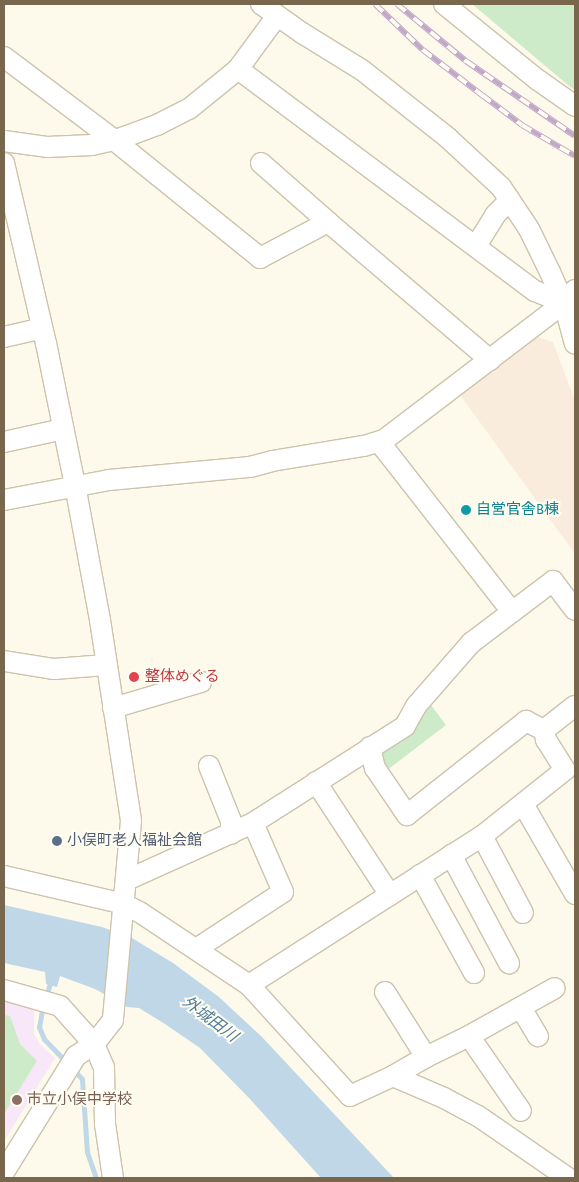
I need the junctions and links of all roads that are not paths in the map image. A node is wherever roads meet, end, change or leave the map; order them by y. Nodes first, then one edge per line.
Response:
1 (261, 4) edge
2 (444, 4) edge
3 (277, 16) junction
4 (4, 57) edge
5 (238, 68) junction
6 (575, 106) edge
7 (114, 140) junction
8 (4, 142) edge
9 (4, 163) edge
10 (261, 163) dead end
11 (510, 200) junction
12 (328, 222) junction
13 (476, 246) junction
14 (569, 296) edge
15 (42, 328) junction
16 (4, 337) edge
17 (575, 344) edge
18 (490, 360) junction
19 (63, 429) junction
20 (384, 440) junction
21 (4, 442) edge
22 (75, 486) junction
23 (4, 500) edge
24 (575, 610) edge
25 (512, 612) junction
26 (4, 661) edge
27 (106, 665) junction
28 (202, 682) dead end
29 (575, 706) edge
30 (113, 708) junction
31 (544, 730) junction
32 (370, 747) junction
33 (208, 766) dead end
34 (316, 782) junction
35 (523, 804) junction
36 (253, 824) junction
37 (231, 834) junction
38 (482, 836) junction
39 (451, 855) junction
40 (420, 875) junction
41 (4, 876) edge
42 (127, 880) junction
43 (575, 894) edge
44 (390, 895) junction
45 (124, 910) junction
46 (523, 912) dead end
47 (196, 949) junction
48 (509, 963) dead end
49 (474, 973) dead end
50 (249, 985) junction
51 (555, 988) dead end
52 (4, 990) edge
53 (386, 992) dead end
54 (521, 1008) junction
55 (469, 1036) junction
56 (538, 1036) dead end
57 (94, 1044) junction
58 (426, 1057) junction
59 (393, 1076) junction
60 (522, 1111) dead end
61 (4, 1172) edge
62 (565, 1177) edge
63 (113, 1178) edge

1 - 3 street
2 - 6 street
3 - 5 street
3 - 11 street
4 - 7 street
5 - 7 street
5 - 13 street
7 - 8 street
7 - 12 street
9 - 15 street
10 - 12 street
11 - 13 street
11 - 14 street
12 - 18 street
13 - 14 street
14 - 17 street
14 - 18 street
15 - 16 street
15 - 19 street
18 - 20 street
19 - 21 street
19 - 22 street
20 - 22 street
20 - 25 street
22 - 23 street
22 - 27 street
24 - 25 street
25 - 32 street
26 - 27 street
27 - 30 street
28 - 30 street
29 - 31 street
30 - 42 street
31 - 32 street
31 - 35 street
32 - 34 street
33 - 37 street
34 - 36 street
34 - 44 street
35 - 38 street
35 - 43 street
36 - 37 street
36 - 47 street
37 - 42 street
38 - 39 street
38 - 46 street
39 - 40 street
39 - 48 street
40 - 44 street
40 - 49 street
41 - 45 street
42 - 45 street
44 - 50 street
45 - 47 street
45 - 57 street
47 - 50 street
50 - 59 street
51 - 54 street
52 - 57 street
53 - 58 street
54 - 55 street
54 - 56 street
55 - 58 street
55 - 60 street
57 - 61 street
57 - 63 street
58 - 59 street
59 - 62 street

